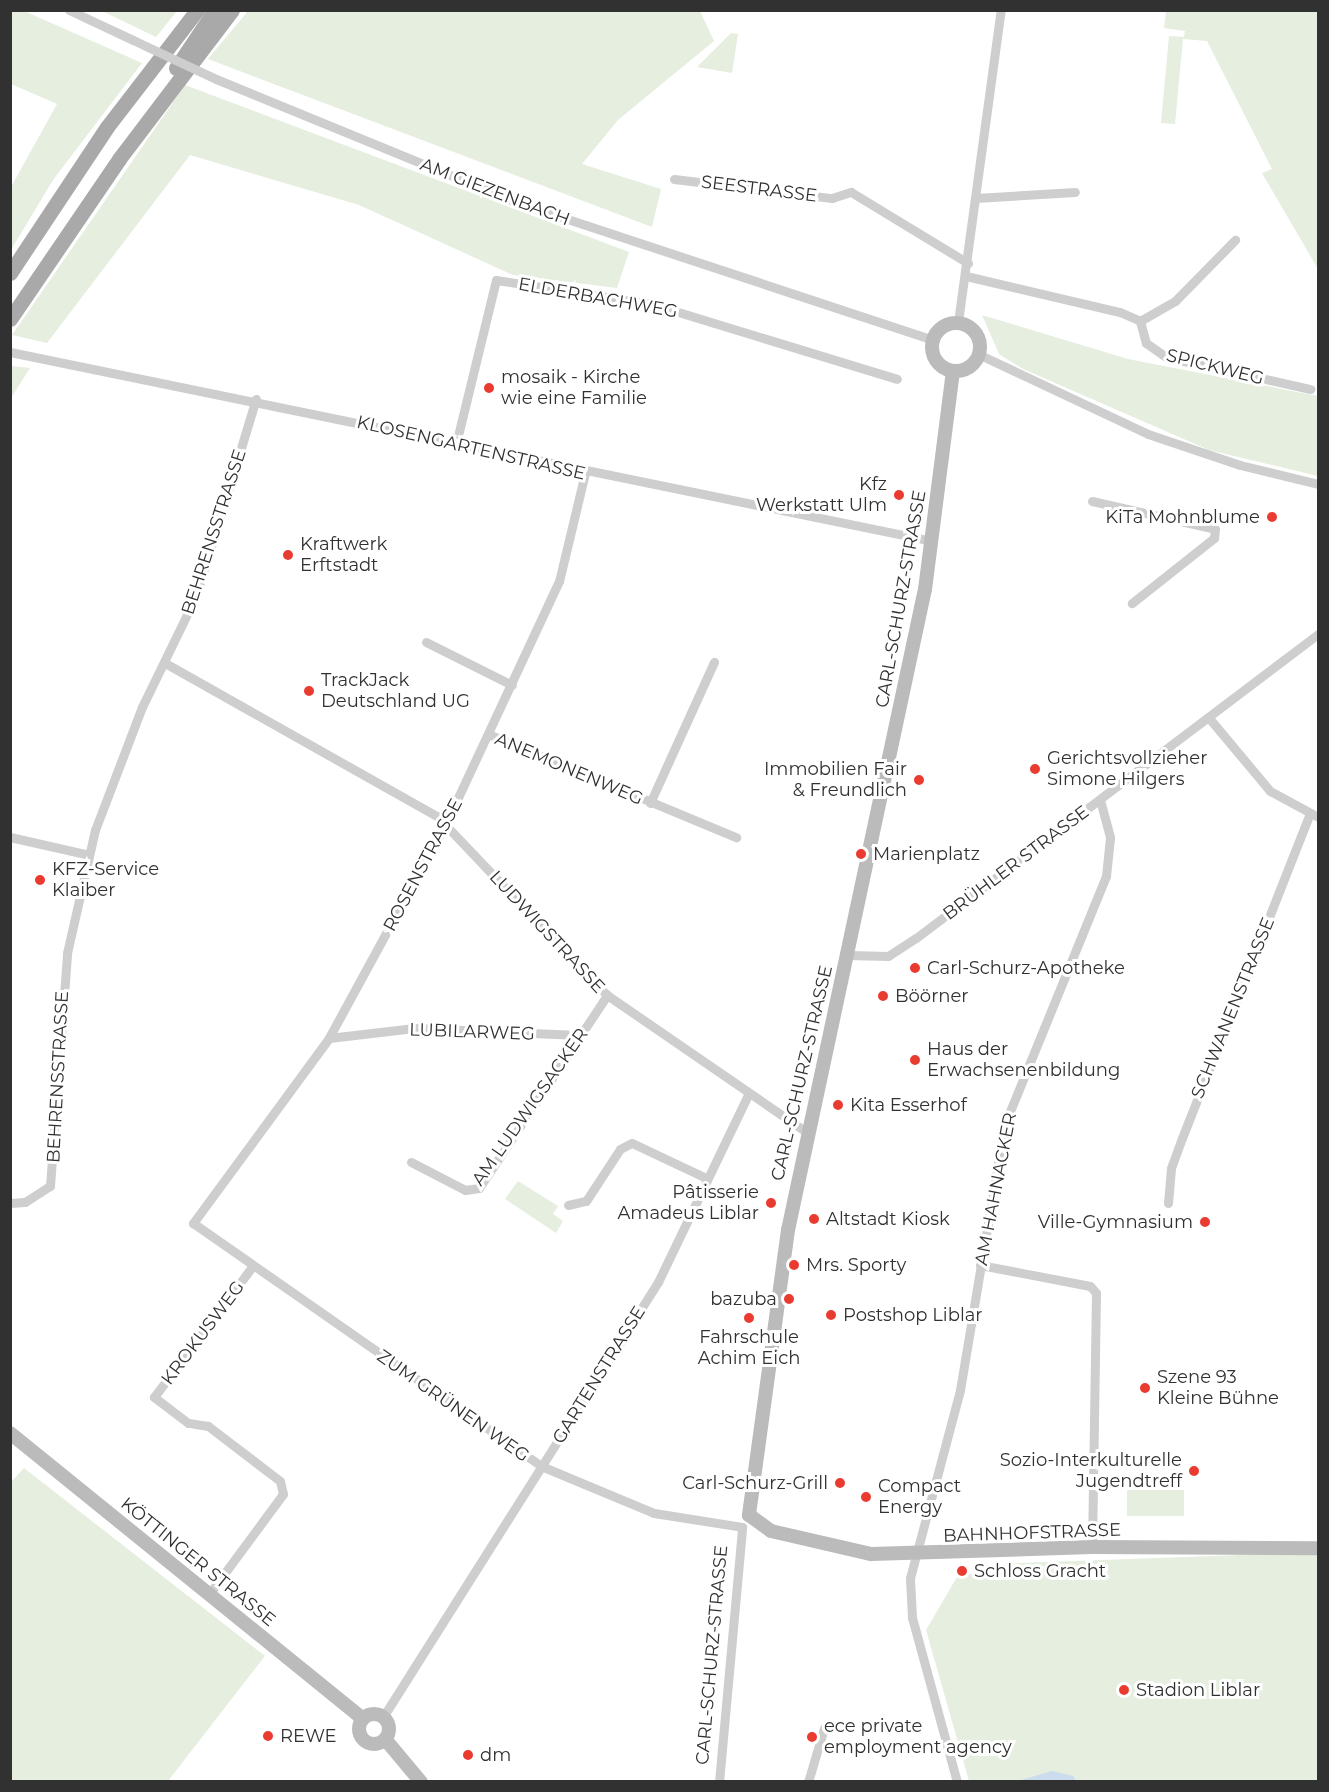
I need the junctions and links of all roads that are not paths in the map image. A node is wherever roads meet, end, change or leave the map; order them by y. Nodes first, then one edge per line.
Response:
1 (69, 10) edge
2 (197, 10) edge
3 (215, 10) edge
4 (232, 10) edge
5 (1001, 10) edge
6 (119, 159) junction
7 (674, 178) dead end
8 (1074, 192) dead end
9 (976, 198) junction
10 (1236, 240) dead end
11 (968, 263) junction
12 (10, 273) edge
13 (966, 276) junction
14 (10, 319) edge
15 (1140, 321) junction
16 (958, 322) junction
17 (933, 340) junction
18 (10, 352) edge
19 (978, 354) junction
20 (953, 371) junction
21 (897, 379) dead end
22 (1310, 389) dead end
23 (256, 399) junction
24 (456, 444) junction
25 (585, 473) junction
26 (1318, 484) edge
27 (1092, 501) dead end
28 (932, 542) junction
29 (1132, 603) dead end
30 (1318, 634) edge
31 (426, 642) dead end
32 (714, 662) dead end
33 (165, 663) junction
34 (512, 685) junction
35 (1209, 718) junction
36 (488, 734) junction
37 (1100, 800) junction
38 (650, 803) junction
39 (1314, 816) edge
40 (446, 823) junction
41 (10, 837) edge
42 (736, 837) dead end
43 (89, 855) junction
44 (847, 955) junction
45 (607, 996) junction
46 (580, 1035) junction
47 (329, 1038) junction
48 (748, 1095) junction
49 (806, 1131) junction
50 (411, 1162) dead end
51 (706, 1178) junction
52 (10, 1203) edge
53 (1168, 1203) dead end
54 (568, 1205) dead end
55 (193, 1223) joint
56 (980, 1265) junction
57 (252, 1267) junction
58 (10, 1433) edge
59 (541, 1466) junction
60 (747, 1524) junction
61 (1092, 1547) junction
62 (1318, 1548) edge
63 (916, 1556) junction
64 (210, 1593) junction
65 (383, 1717) junction
66 (363, 1719) junction
67 (824, 1728) dead end
68 (385, 1739) junction
69 (416, 1779) edge
70 (719, 1782) edge
71 (808, 1782) edge
72 (957, 1782) edge

1 - 17 street, AM GIEZENBACH, bridge
2 - 12 main road
3 - 6 main road
4 - 6 main road
5 - 9 street
6 - 14 main road
7 - 11 street, SEESTRASSE
8 - 9 street
9 - 11 street
10 - 15 street
11 - 13 street
13 - 15 street
13 - 16 street
15 - 22 street, SPICKWEG
16 - 17 street
16 - 19 street
17 - 20 street
18 - 23 street, KLOSENGARTENSTRASSE
19 - 20 street
19 - 26 street
20 - 28 street, CARL-SCHURZ-STRASSE
21 - 24 street, ELDERBACHWEG
23 - 24 street, KLOSENGARTENSTRASSE
23 - 33 street, BEHRENSSTRASSE
24 - 25 street, KLOSENGARTENSTRASSE
25 - 28 street, KLOSENGARTENSTRASSE
25 - 34 street, ROSENSTRASSE
27 - 29 street
28 - 44 street, CARL-SCHURZ-STRASSE
30 - 35 street, BRÜHLER STRASSE
31 - 34 street
32 - 38 street, ANEMONENWEG
33 - 40 street, LUDWIGSTRASSE
33 - 43 street, BEHRENSSTRASSE
34 - 36 street, ROSENSTRASSE
35 - 37 street, BRÜHLER STRASSE
35 - 39 street
36 - 38 street, ANEMONENWEG
36 - 40 street, ROSENSTRASSE
37 - 44 street, BRÜHLER STRASSE
37 - 56 street, AM HAHNACKER
38 - 42 street, ANEMONENWEG
39 - 53 street, SCHWANENSTRASSE
40 - 45 street, LUDWIGSTRASSE
40 - 47 street, ROSENSTRASSE
41 - 43 street
43 - 52 street, BEHRENSSTRASSE
44 - 49 street, CARL-SCHURZ-STRASSE
45 - 46 street, AM LUDWIGSACKER
45 - 48 street, LUDWIGSTRASSE
46 - 47 street, LUBILARWEG
46 - 50 street, AM LUDWIGSACKER
47 - 55 street, ROSENSTRASSE
48 - 49 street, LUDWIGSTRASSE
48 - 51 street, GARTENSTRASSE
49 - 60 street, CARL-SCHURZ-STRASSE
51 - 54 street
51 - 59 street, GARTENSTRASSE
55 - 57 street, ZUM GRÜNEN WEG
56 - 61 street
56 - 63 street, AM HAHNACKER
57 - 59 street, ZUM GRÜNEN WEG
57 - 64 street, KROKUSWEG
58 - 64 street, KÖTTINGER STRASSE
59 - 60 street, ZUM GRÜNEN WEG
59 - 65 street, GARTENSTRASSE
60 - 63 street, BAHNHOFSTRASSE
60 - 70 street, CARL-SCHURZ-STRASSE
61 - 62 street, BAHNHOFSTRASSE
61 - 63 street, BAHNHOFSTRASSE
63 - 72 street, AM HAHNACKER
64 - 66 street, KÖTTINGER STRASSE
65 - 66 street
65 - 68 street
66 - 68 street
67 - 71 street
68 - 69 street

